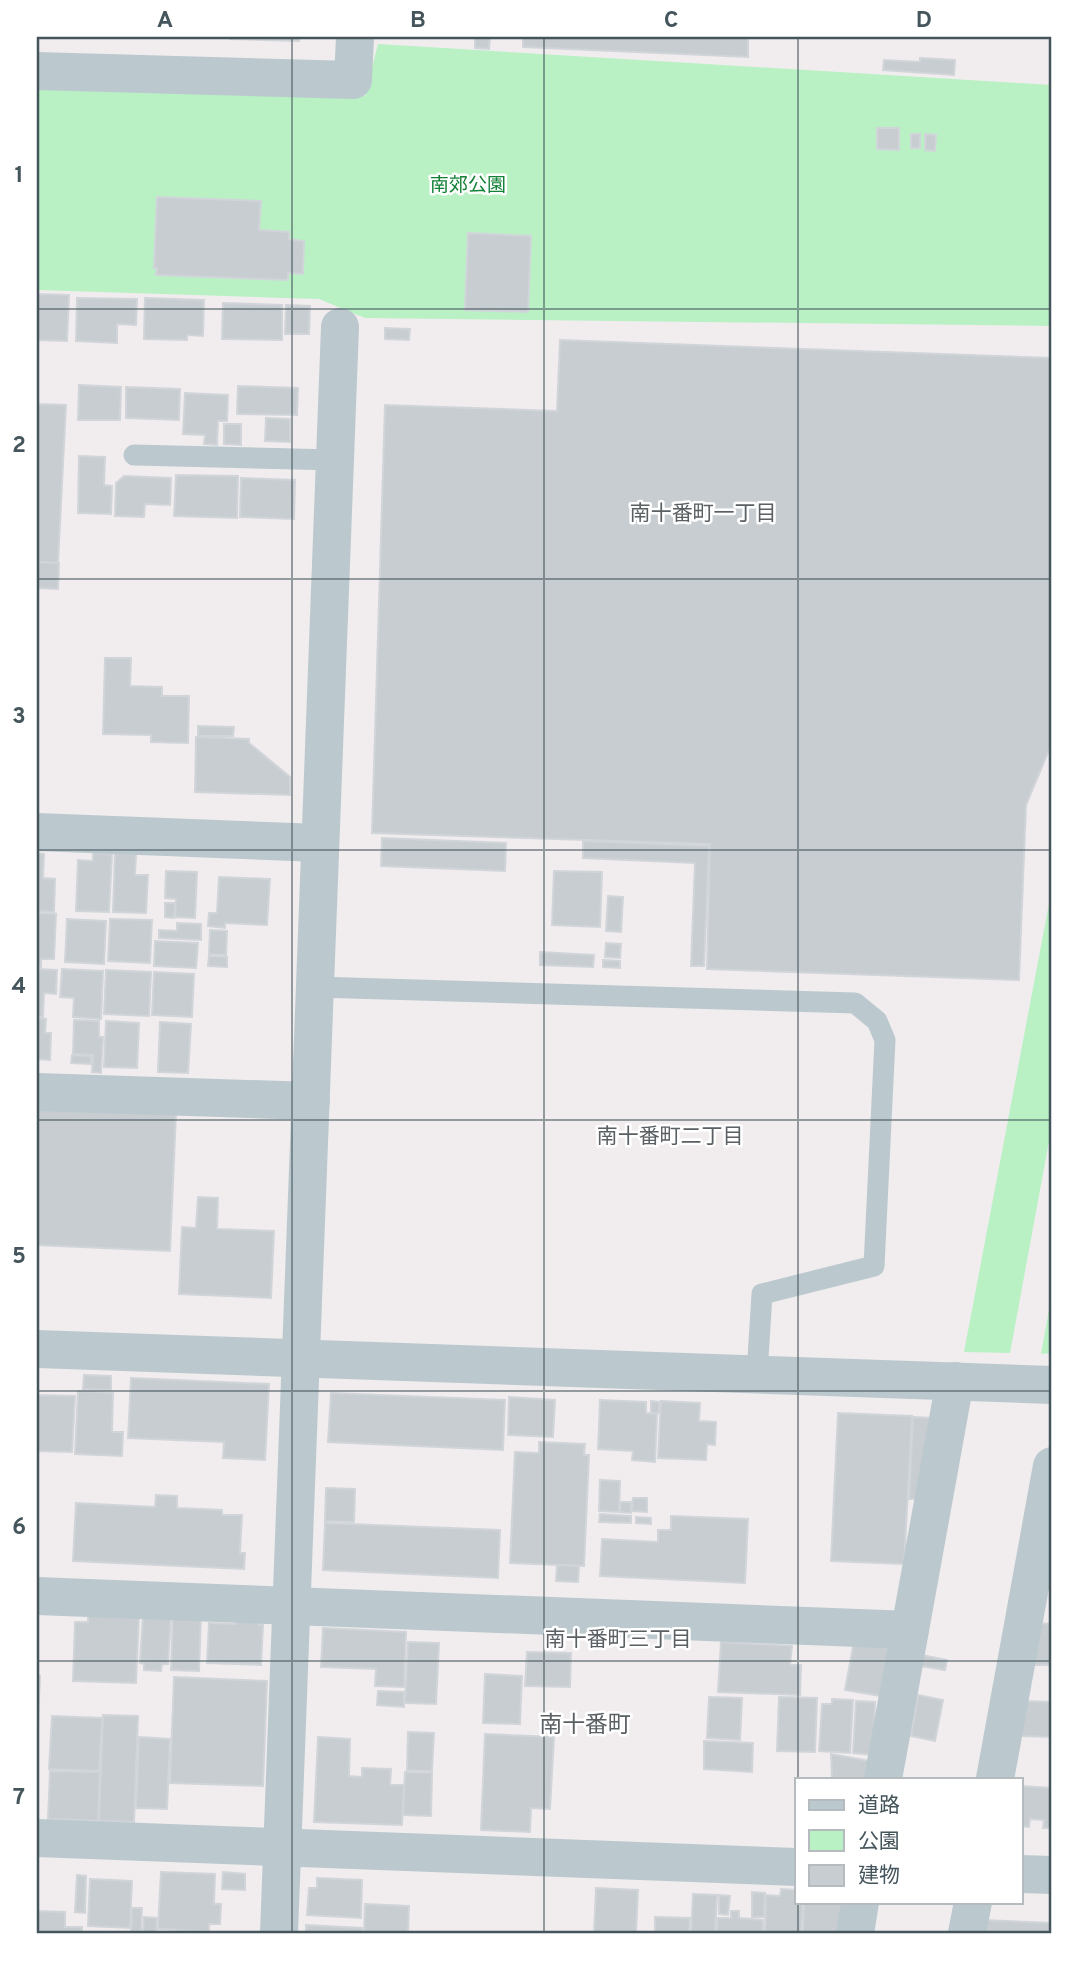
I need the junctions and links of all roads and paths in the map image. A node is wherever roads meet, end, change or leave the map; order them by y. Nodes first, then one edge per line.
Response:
1 (355, 37) edge
2 (37, 71) edge
3 (340, 327) dead end
4 (134, 455) dead end
5 (335, 460) junction
6 (37, 832) edge
7 (320, 843) junction
8 (315, 987) junction
9 (37, 1092) edge
10 (311, 1101) junction
11 (37, 1349) edge
12 (301, 1358) junction
13 (757, 1374) junction
14 (956, 1381) junction
15 (1052, 1385) edge
16 (1052, 1465) edge
17 (37, 1596) edge
18 (1040, 1599) edge
19 (291, 1606) junction
20 (910, 1630) junction
21 (883, 1778) edge
22 (995, 1778) edge
23 (37, 1838) edge
24 (282, 1846) junction
25 (795, 1867) edge
26 (1023, 1874) edge
27 (1052, 1875) edge
28 (860, 1904) edge
29 (973, 1904) edge
30 (279, 1933) edge
31 (855, 1933) edge
32 (968, 1933) edge

1 - 2 street
3 - 5 street
4 - 5 lane
5 - 7 street
6 - 7 street
7 - 8 street
8 - 10 street
8 - 13 lane
9 - 10 street
10 - 12 street
11 - 12 street
12 - 13 street
12 - 19 street
13 - 14 street
14 - 15 street
14 - 20 street
16 - 18 street
17 - 19 street
18 - 22 street
19 - 20 street
19 - 24 street
20 - 21 street
23 - 24 street
24 - 25 street
24 - 30 street
26 - 27 street
28 - 31 street
29 - 32 street

